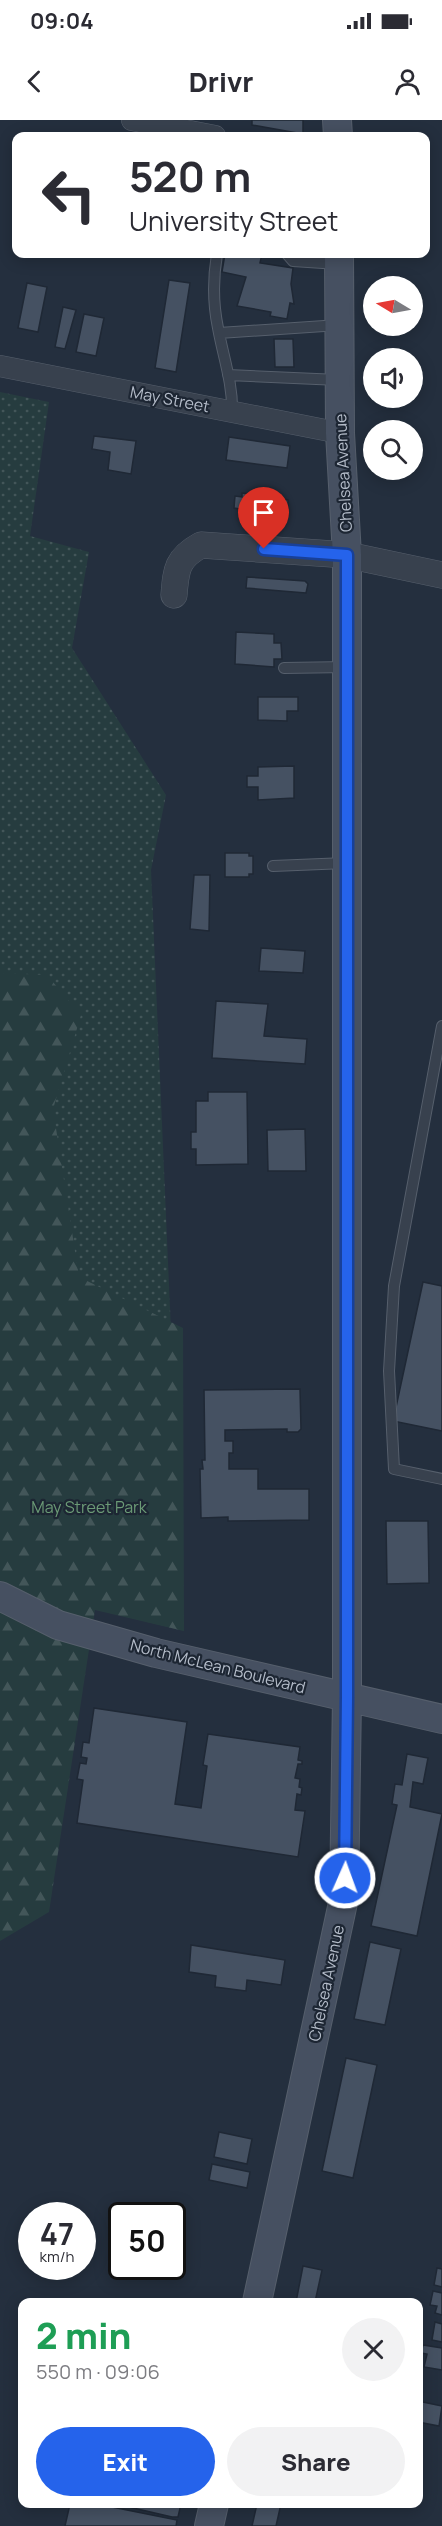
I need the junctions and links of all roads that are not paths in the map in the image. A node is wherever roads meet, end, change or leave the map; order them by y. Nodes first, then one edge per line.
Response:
1 (132, 120) edge
2 (194, 132) edge
3 (216, 258) edge
4 (290, 258) edge
5 (339, 259) edge
6 (339, 325) junction
7 (219, 333) junction
8 (0, 366) edge
9 (228, 375) junction
10 (340, 380) junction
11 (232, 412) junction
12 (340, 433) junction
13 (347, 555) junction
14 (442, 575) edge
15 (174, 595) dead end
16 (347, 667) junction
17 (284, 668) dead end
18 (346, 863) junction
19 (273, 866) dead end
20 (442, 1026) edge
21 (442, 1479) edge
22 (0, 1596) edge
23 (347, 1697) junction
24 (442, 1719) edge
25 (258, 2298) edge
26 (213, 2508) edge
27 (209, 2526) edge

1 - 2 street
3 - 7 lane
4 - 5 lane
5 - 6 main road, Chelsea Avenue
6 - 7 lane
6 - 10 main road, Chelsea Avenue
7 - 9 lane
8 - 11 street, May Street
9 - 10 lane
9 - 11 lane
10 - 12 main road, Chelsea Avenue
11 - 12 street, May Street
12 - 13 main road, Chelsea Avenue
13 - 14 street
13 - 15 street
13 - 16 main road, Chelsea Avenue
16 - 17 lane
16 - 18 main road, Chelsea Avenue
18 - 19 lane
18 - 23 main road, Chelsea Avenue
20 - 21 lane
22 - 23 main road, North McLean Boulevard
23 - 24 main road, North McLean Boulevard
23 - 25 main road, Chelsea Avenue
26 - 27 main road

